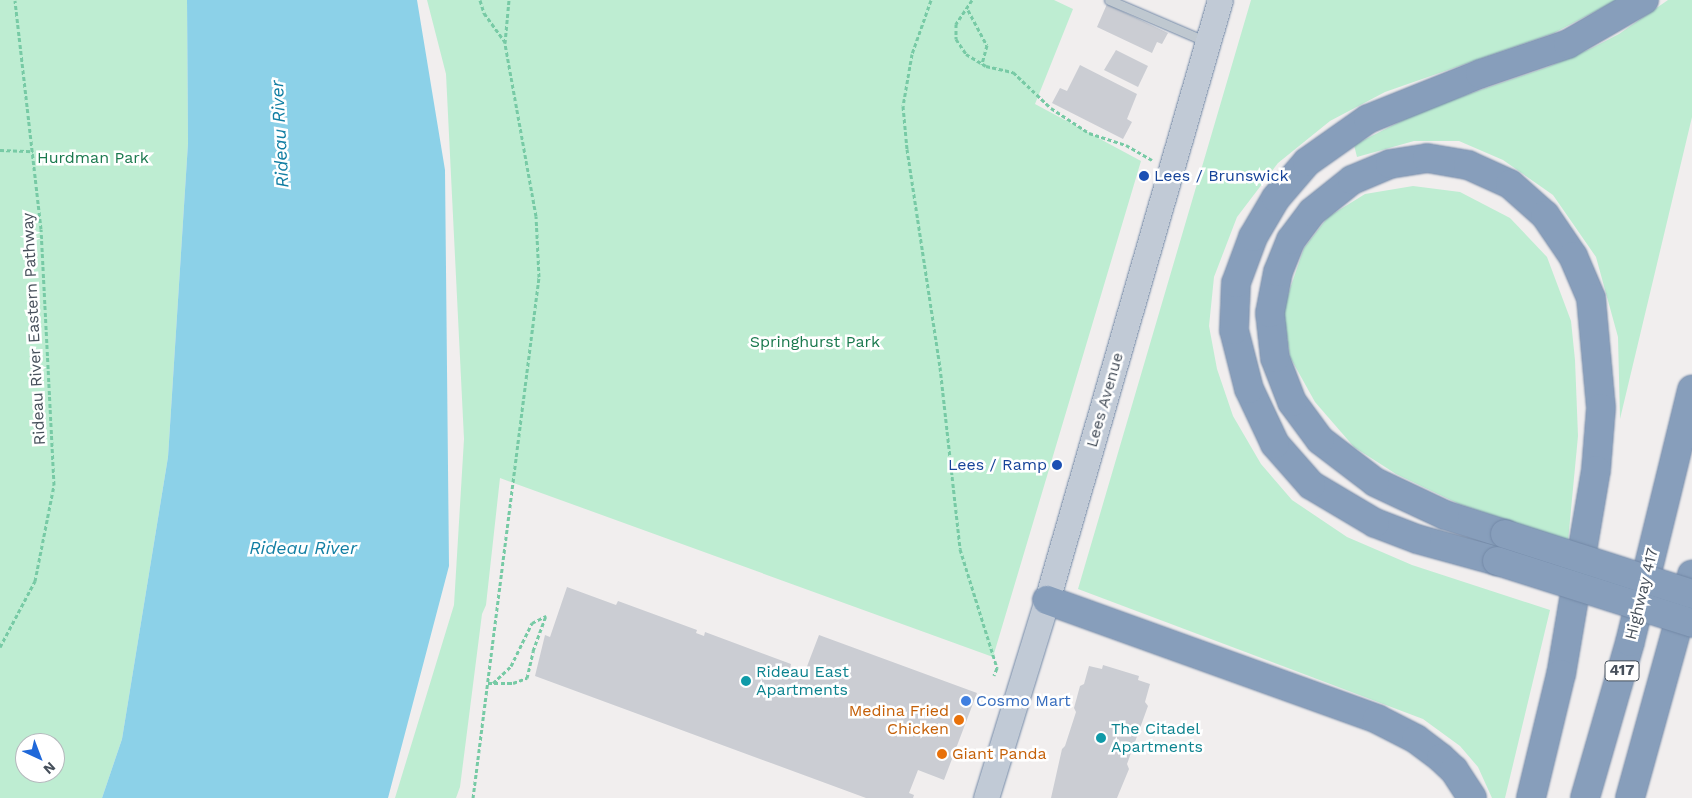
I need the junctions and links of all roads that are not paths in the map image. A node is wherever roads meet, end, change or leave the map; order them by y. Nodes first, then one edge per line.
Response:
1 (1109, 0) edge
2 (1220, 0) edge
3 (1644, 0) edge
4 (1210, 43) junction
5 (1692, 389) edge
6 (1692, 574) edge
7 (1692, 594) edge
8 (1047, 600) junction
9 (1692, 623) edge
10 (986, 798) edge
11 (1472, 798) edge
12 (1531, 798) edge
13 (1585, 798) edge
14 (1630, 798) edge

1 - 4 lane
2 - 4 main road, Lees Avenue
3 - 9 highway, bridge
4 - 8 main road, Lees Avenue
5 - 13 highway, Highway 417 / 417
6 - 14 highway, 417
7 - 12 highway, bridge
8 - 10 main road, Lees Avenue
8 - 11 highway

